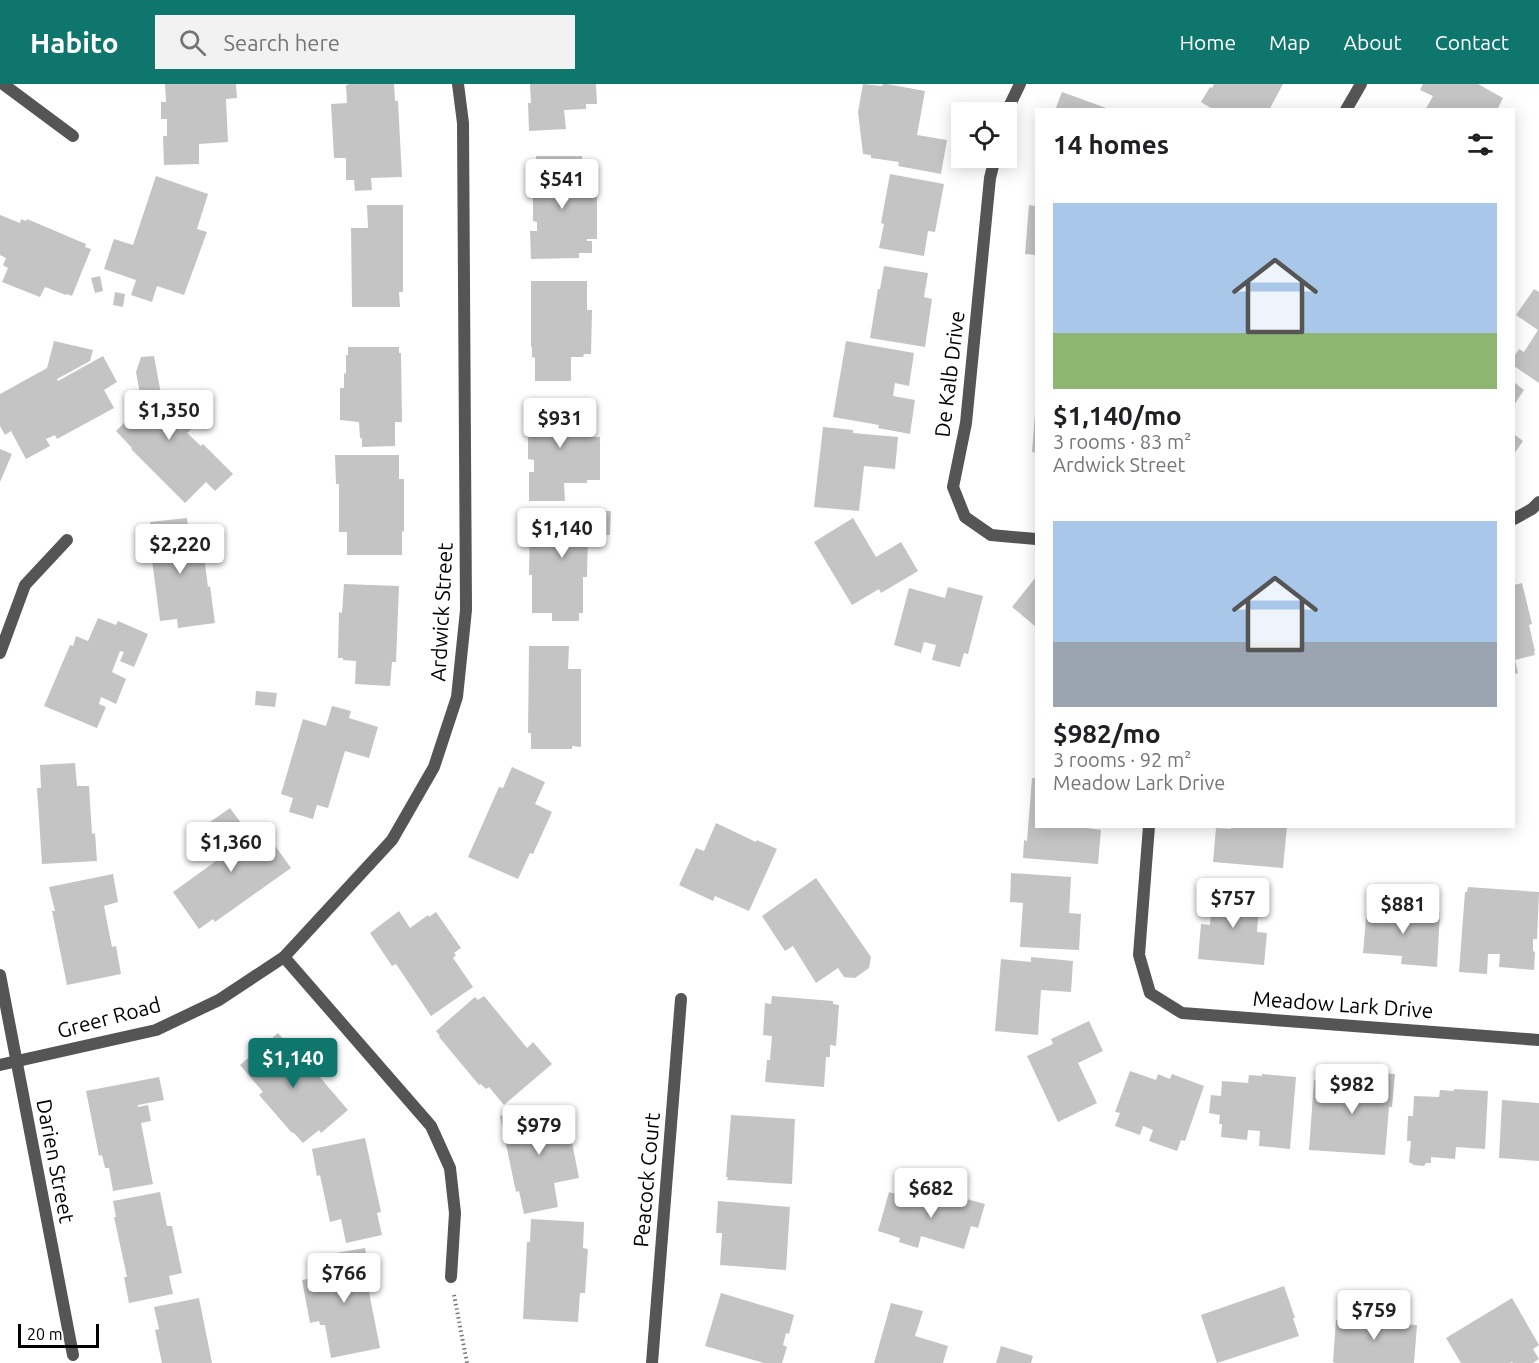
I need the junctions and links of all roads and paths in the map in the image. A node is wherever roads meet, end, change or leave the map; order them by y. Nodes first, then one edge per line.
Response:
1 (3, 84) edge
2 (458, 84) edge
3 (1020, 84) edge
4 (1361, 84) edge
5 (1011, 102) edge
6 (1347, 108) edge
7 (73, 136) dead end
8 (992, 168) edge
9 (1539, 502) edge
10 (1515, 518) edge
11 (1035, 539) edge
12 (67, 540) dead end
13 (0, 653) edge
14 (1149, 828) edge
15 (284, 957) junction
16 (0, 975) edge
17 (681, 999) dead end
18 (1539, 1040) edge
19 (16, 1062) junction
20 (0, 1065) edge
21 (451, 1277) joint
22 (73, 1355) dead end
23 (467, 1363) edge
24 (652, 1363) edge

1 - 7 street
2 - 15 street, Ardwick Street
3 - 5 street
4 - 6 street
8 - 11 street, De Kalb Drive
9 - 10 street
12 - 13 street
14 - 18 street, Meadow Lark Drive
15 - 19 street, Greer Road
15 - 21 street
16 - 19 street, Darien Street
17 - 24 street, Peacock Court
19 - 20 street, Greer Road
19 - 22 street, Darien Street
21 - 23 path

